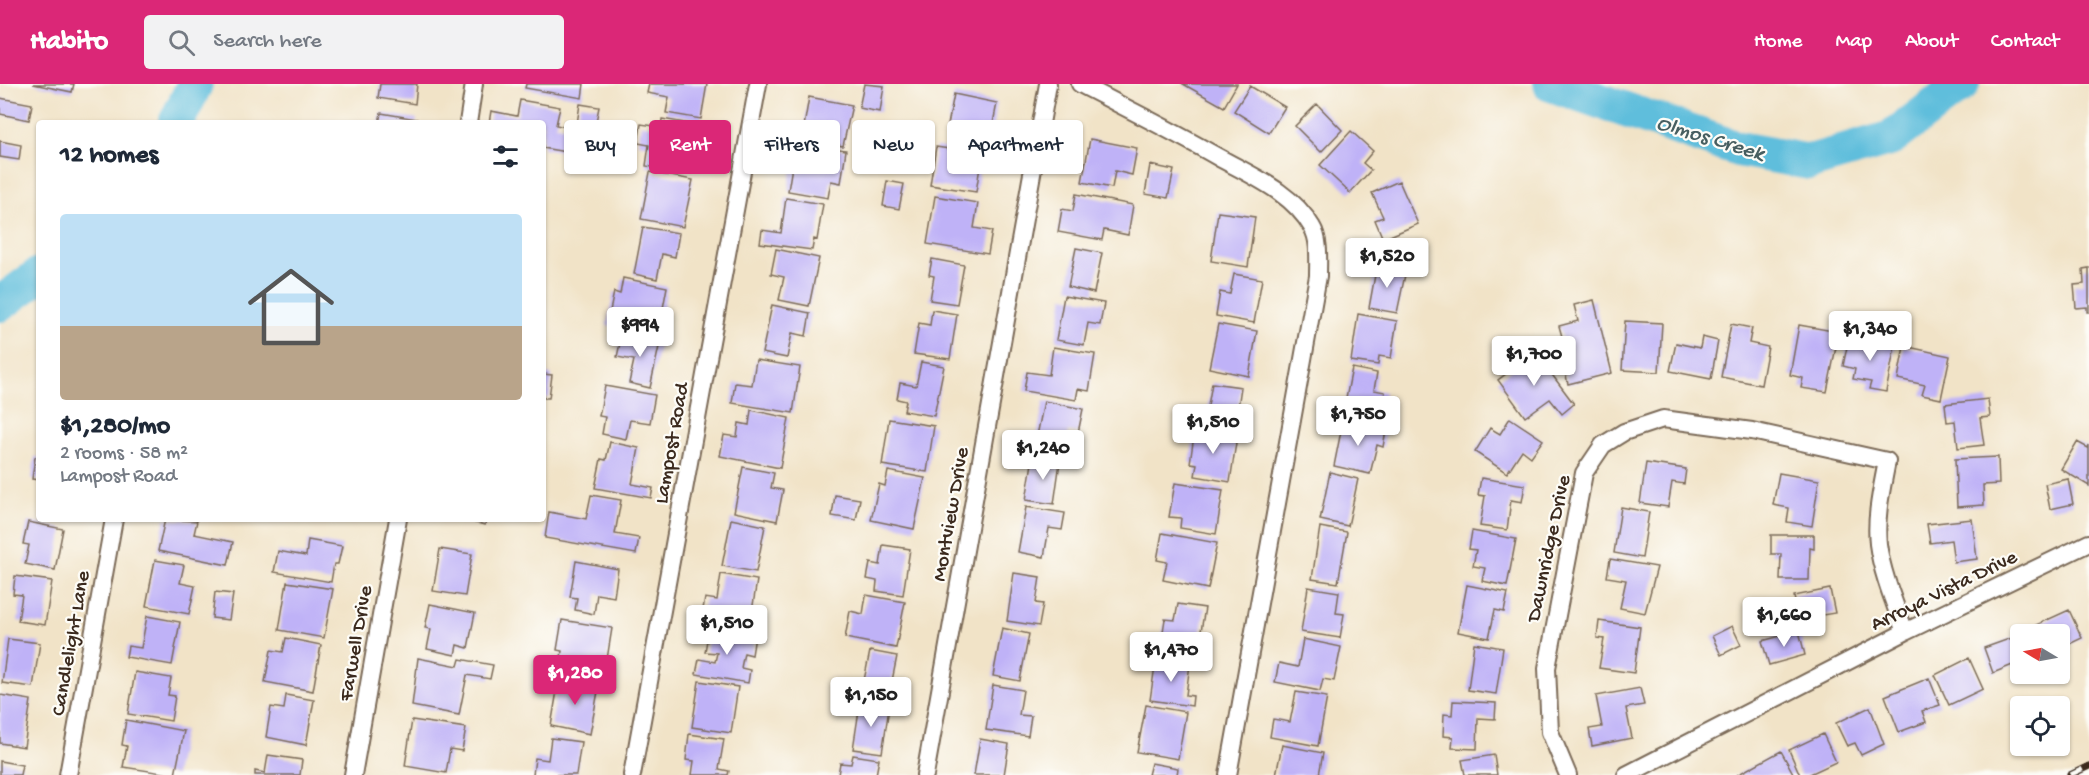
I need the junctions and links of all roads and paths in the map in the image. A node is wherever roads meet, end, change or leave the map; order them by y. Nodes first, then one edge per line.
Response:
1 (474, 84) edge
2 (758, 84) edge
3 (1048, 84) edge
4 (1080, 84) edge
5 (468, 120) edge
6 (113, 522) edge
7 (397, 522) edge
8 (2089, 543) edge
9 (1905, 632) junction
10 (68, 775) edge
11 (353, 775) edge
12 (632, 775) edge
13 (925, 775) edge
14 (1227, 775) edge
15 (1568, 775) edge
16 (1626, 775) edge

1 - 5 street
2 - 12 street, Lampost Road
3 - 13 street, Montview Drive
4 - 14 street
6 - 10 street, Candlelight Lane
7 - 11 street, Farwell Drive
8 - 9 street, Arroya Vista Drive
9 - 15 street, Dawnridge Drive
9 - 16 street, Arroya Vista Drive

